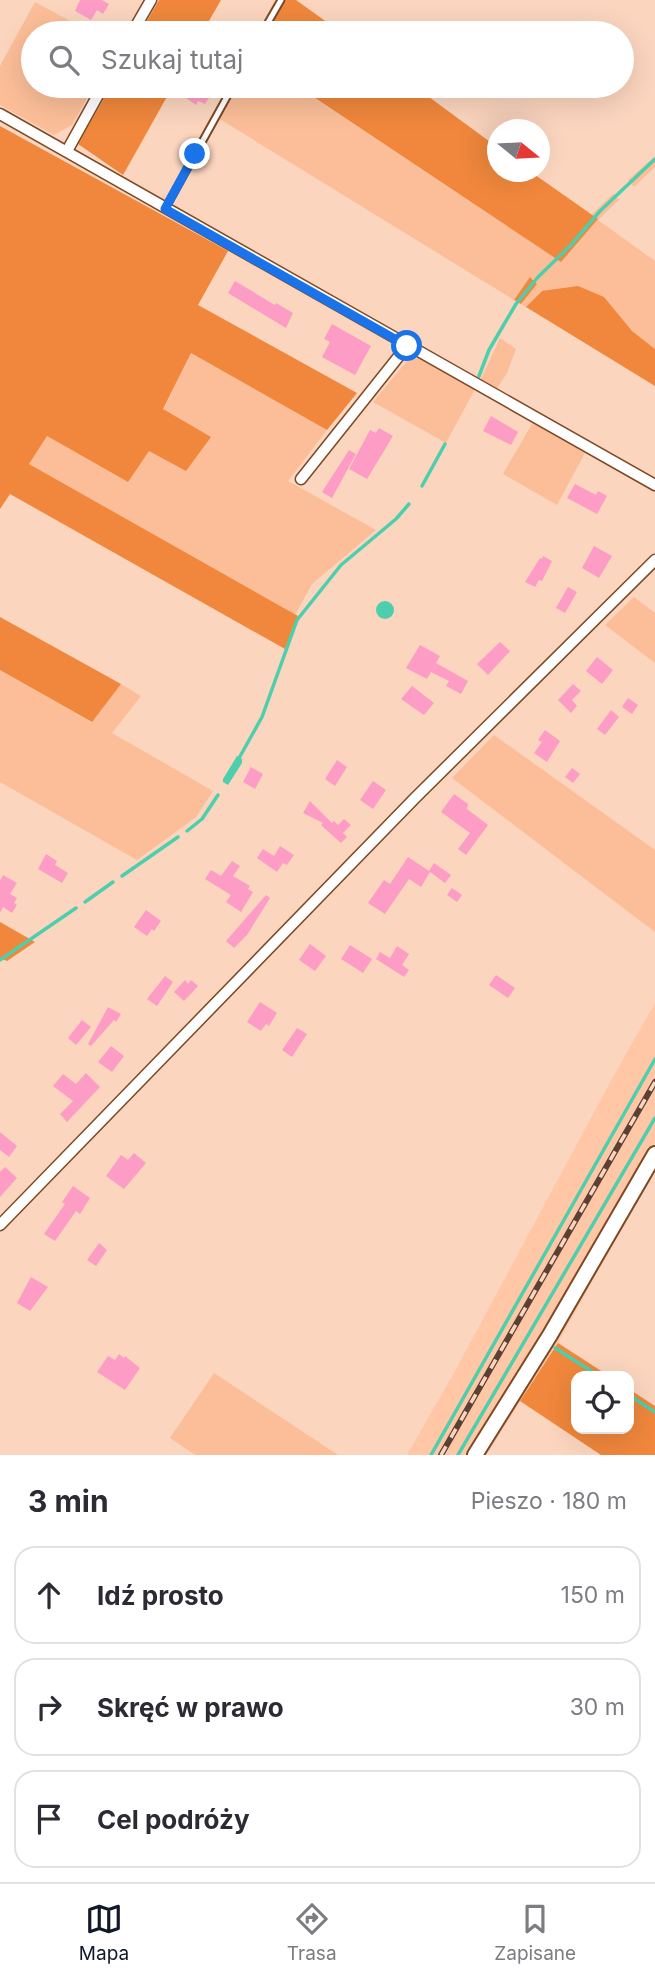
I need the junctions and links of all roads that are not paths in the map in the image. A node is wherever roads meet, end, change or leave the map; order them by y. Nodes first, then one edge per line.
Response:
1 (151, 0) edge
2 (281, 0) edge
3 (139, 21) edge
4 (269, 21) edge
5 (96, 98) edge
6 (226, 98) edge
7 (0, 114) edge
8 (66, 151) junction
9 (165, 209) junction
10 (407, 346) junction
11 (301, 479) dead end
12 (655, 485) edge
13 (655, 560) edge
14 (655, 1154) edge
15 (0, 1225) edge
16 (475, 1455) edge

1 - 3 street
2 - 4 lane
5 - 8 street
6 - 9 lane
7 - 8 street
8 - 9 street
9 - 10 street
10 - 11 street
10 - 12 street
13 - 15 street
14 - 16 street

